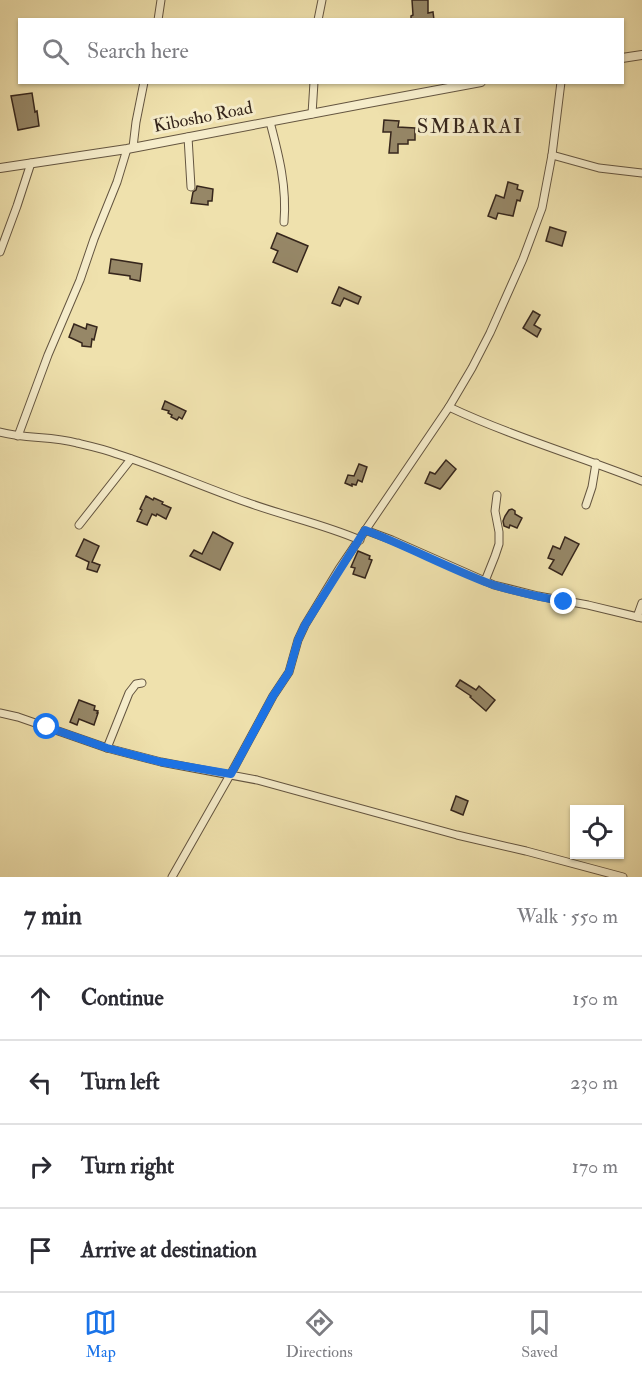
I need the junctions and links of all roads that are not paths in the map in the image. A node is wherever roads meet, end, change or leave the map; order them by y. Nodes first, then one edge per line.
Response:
1 (161, 0) edge
2 (322, 0) edge
3 (158, 18) edge
4 (318, 18) edge
5 (642, 55) edge
6 (624, 58) edge
7 (144, 84) edge
8 (314, 84) edge
9 (470, 84) edge
10 (561, 84) edge
11 (312, 114) junction
12 (270, 122) junction
13 (188, 137) junction
14 (130, 148) junction
15 (552, 155) junction
16 (31, 163) junction
17 (0, 168) edge
18 (642, 173) edge
19 (191, 187) dead end
20 (284, 222) dead end
21 (0, 252) edge
22 (448, 407) junction
23 (0, 432) edge
24 (18, 436) junction
25 (131, 459) junction
26 (596, 463) junction
27 (642, 481) edge
28 (497, 495) dead end
29 (586, 506) dead end
30 (79, 525) dead end
31 (365, 530) junction
32 (360, 540) junction
33 (485, 581) junction
34 (642, 603) edge
35 (639, 617) edge
36 (142, 683) dead end
37 (0, 713) edge
38 (107, 748) junction
39 (231, 774) junction
40 (172, 877) edge
41 (623, 877) edge

1 - 3 street
2 - 4 street
5 - 6 street
7 - 14 street
8 - 11 street
9 - 11 street, Kibosho Road
10 - 15 street
11 - 12 street, Kibosho Road
12 - 13 street, Kibosho Road
12 - 20 street
13 - 14 street, Kibosho Road
13 - 19 street
14 - 16 street, Kibosho Road
14 - 24 street
15 - 18 street
15 - 22 street
16 - 17 street, Kibosho Road
16 - 21 street
22 - 26 street
22 - 31 street
23 - 24 street
24 - 25 street
25 - 30 street
25 - 32 street
26 - 27 street
26 - 29 street
28 - 33 street
31 - 32 street
31 - 33 street
32 - 39 street
33 - 35 street
34 - 35 street
36 - 38 street
37 - 38 street
38 - 39 street
39 - 40 street
39 - 41 street

